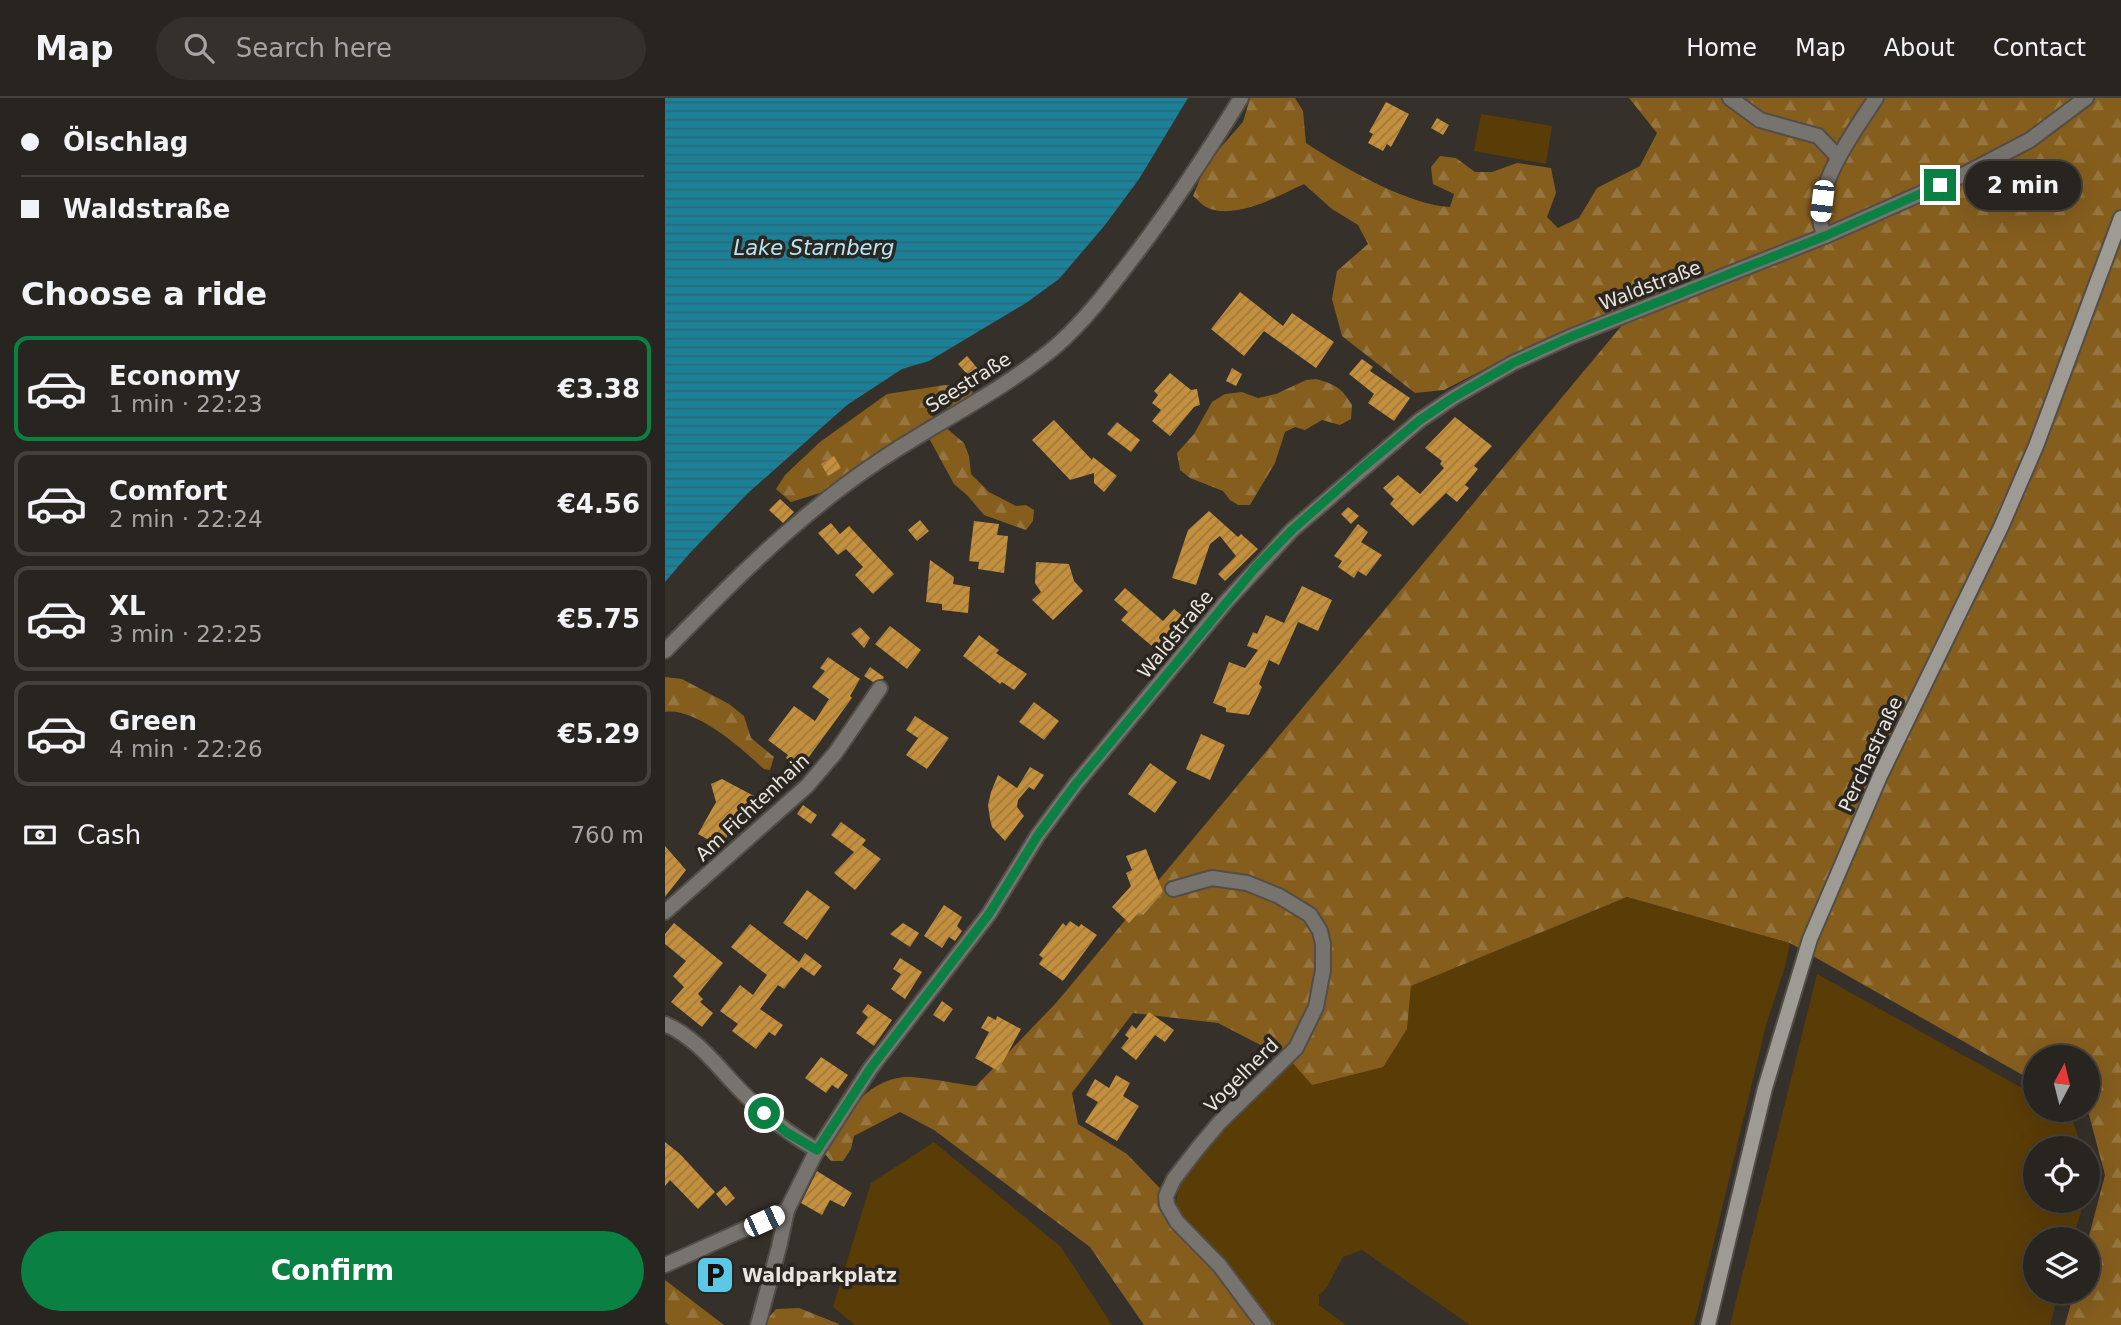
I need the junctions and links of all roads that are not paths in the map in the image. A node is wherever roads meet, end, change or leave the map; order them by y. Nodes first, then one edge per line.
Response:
1 (1241, 98) edge
2 (1730, 98) edge
3 (1876, 98) edge
4 (2085, 98) edge
5 (1837, 156) junction
6 (2121, 218) edge
7 (1825, 236) junction
8 (665, 651) edge
9 (880, 688) dead end
10 (1173, 889) dead end
11 (665, 912) edge
12 (665, 1024) edge
13 (817, 1150) junction
14 (787, 1210) junction
15 (665, 1265) edge
16 (758, 1325) edge
17 (1264, 1325) edge
18 (1708, 1325) edge

1 - 8 street, Seestraße
2 - 5 street
3 - 5 street
4 - 7 street, Waldstraße
5 - 7 street
6 - 18 main road, Perchastraße
7 - 13 street, Waldstraße
9 - 11 street, Am Fichtenhain
10 - 17 street, Vogelherd
12 - 13 street
13 - 14 street, Waldstraße
14 - 15 street
14 - 16 street, Waldstraße

